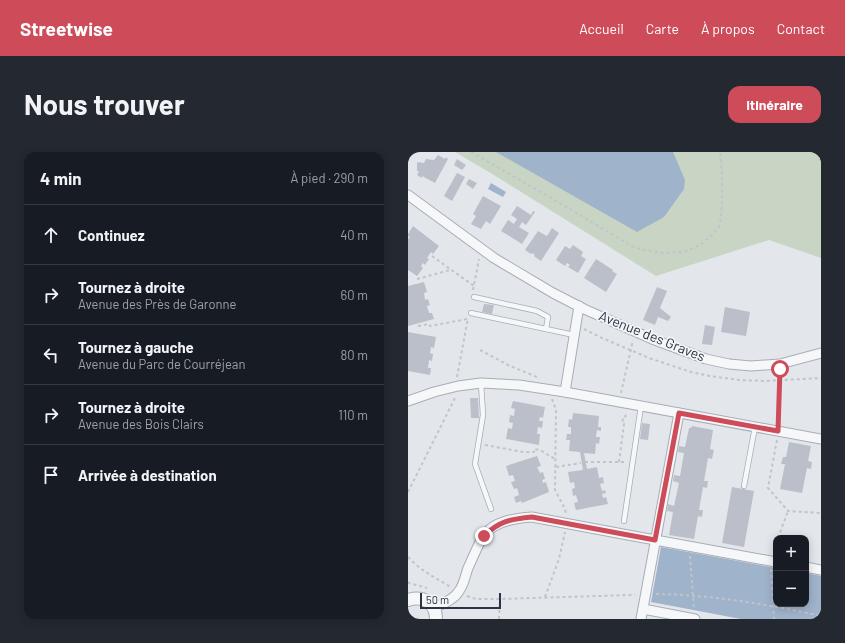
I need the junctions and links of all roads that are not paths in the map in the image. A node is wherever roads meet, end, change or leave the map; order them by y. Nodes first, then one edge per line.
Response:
1 (408, 195) edge
2 (474, 297) dead end
3 (579, 306) junction
4 (471, 313) dead end
5 (546, 329) junction
6 (574, 335) junction
7 (821, 352) edge
8 (481, 383) junction
9 (565, 392) junction
10 (408, 401) edge
11 (641, 406) junction
12 (679, 413) junction
13 (755, 427) junction
14 (821, 439) edge
15 (744, 486) dead end
16 (491, 509) dead end
17 (624, 521) dead end
18 (655, 540) junction
19 (773, 561) edge
20 (809, 568) edge
21 (821, 570) edge
22 (408, 600) edge
23 (643, 609) junction
24 (435, 614) edge
25 (695, 616) edge
26 (641, 619) edge

1 - 3 street, Avenue des Graves
2 - 5 lane
3 - 6 street, Avenue des Graves
3 - 7 street, Avenue des Graves
4 - 5 lane
5 - 6 lane
6 - 9 street, Avenue des Graves
8 - 9 street
8 - 10 street
8 - 16 lane
9 - 11 street
11 - 12 street
11 - 17 lane
12 - 13 street
12 - 18 street
13 - 14 street
13 - 15 lane
18 - 19 street
18 - 23 street
18 - 24 street
20 - 21 street
22 - 24 street
23 - 25 street
23 - 26 street

